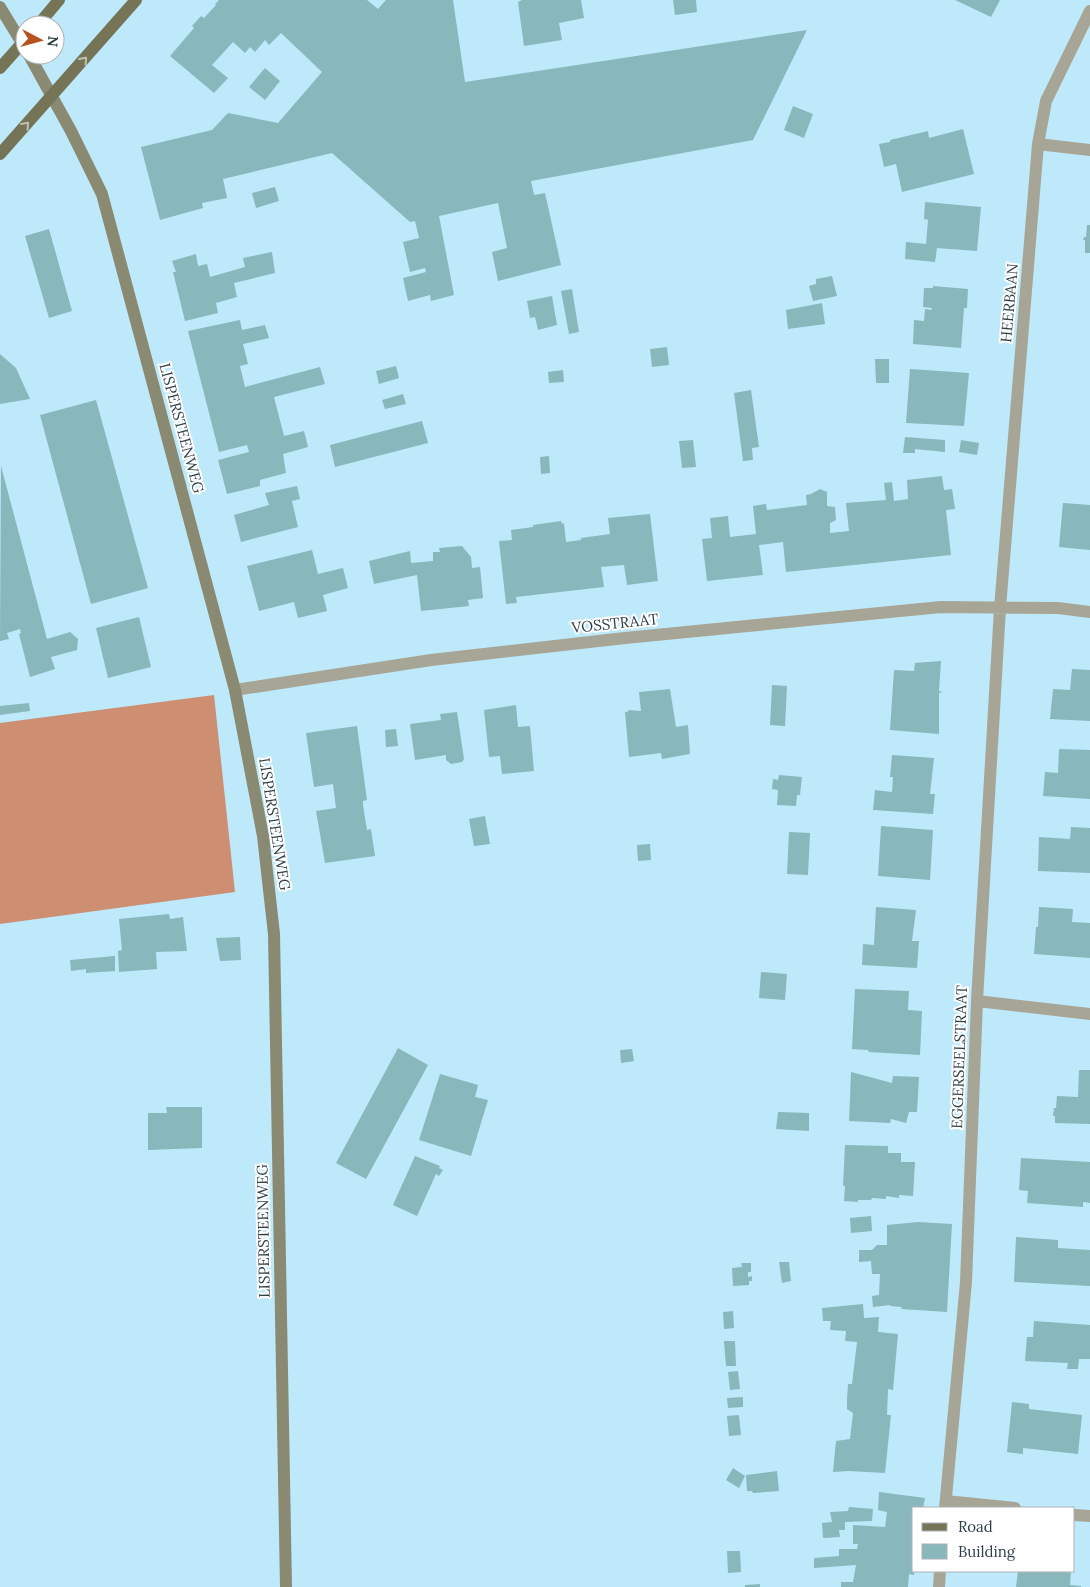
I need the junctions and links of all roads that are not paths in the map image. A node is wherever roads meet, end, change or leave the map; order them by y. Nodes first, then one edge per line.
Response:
1 (59, 0) edge
2 (136, 0) edge
3 (0, 7) edge
4 (1090, 11) edge
5 (46, 15) edge
6 (15, 30) edge
7 (15, 53) edge
8 (35, 65) edge
9 (0, 68) edge
10 (52, 96) junction
11 (1038, 144) junction
12 (1090, 150) edge
13 (0, 154) edge
14 (1000, 608) junction
15 (1090, 612) edge
16 (235, 690) junction
17 (977, 1001) junction
18 (1090, 1014) edge
19 (946, 1505) edge
20 (992, 1507) edge
21 (1075, 1515) edge
22 (1090, 1516) edge
23 (940, 1572) edge
24 (286, 1587) edge
25 (939, 1587) edge

1 - 5 main road
10 -> 2 main road
3 - 6 street
4 - 11 street, HEERBAAN
7 - 9 main road
8 - 10 street, LISPERSTEENWEG
13 -> 10 main road
10 - 16 street, LISPERSTEENWEG
11 - 12 street
11 - 14 street, HEERBAAN
14 - 15 street, VOSSTRAAT
14 - 16 street, VOSSTRAAT
14 - 17 street, EGGERSEELSTRAAT
16 - 24 street, LISPERSTEENWEG
17 - 18 street
17 - 19 street, EGGERSEELSTRAAT
19 - 20 street
21 - 22 street
23 - 25 street

